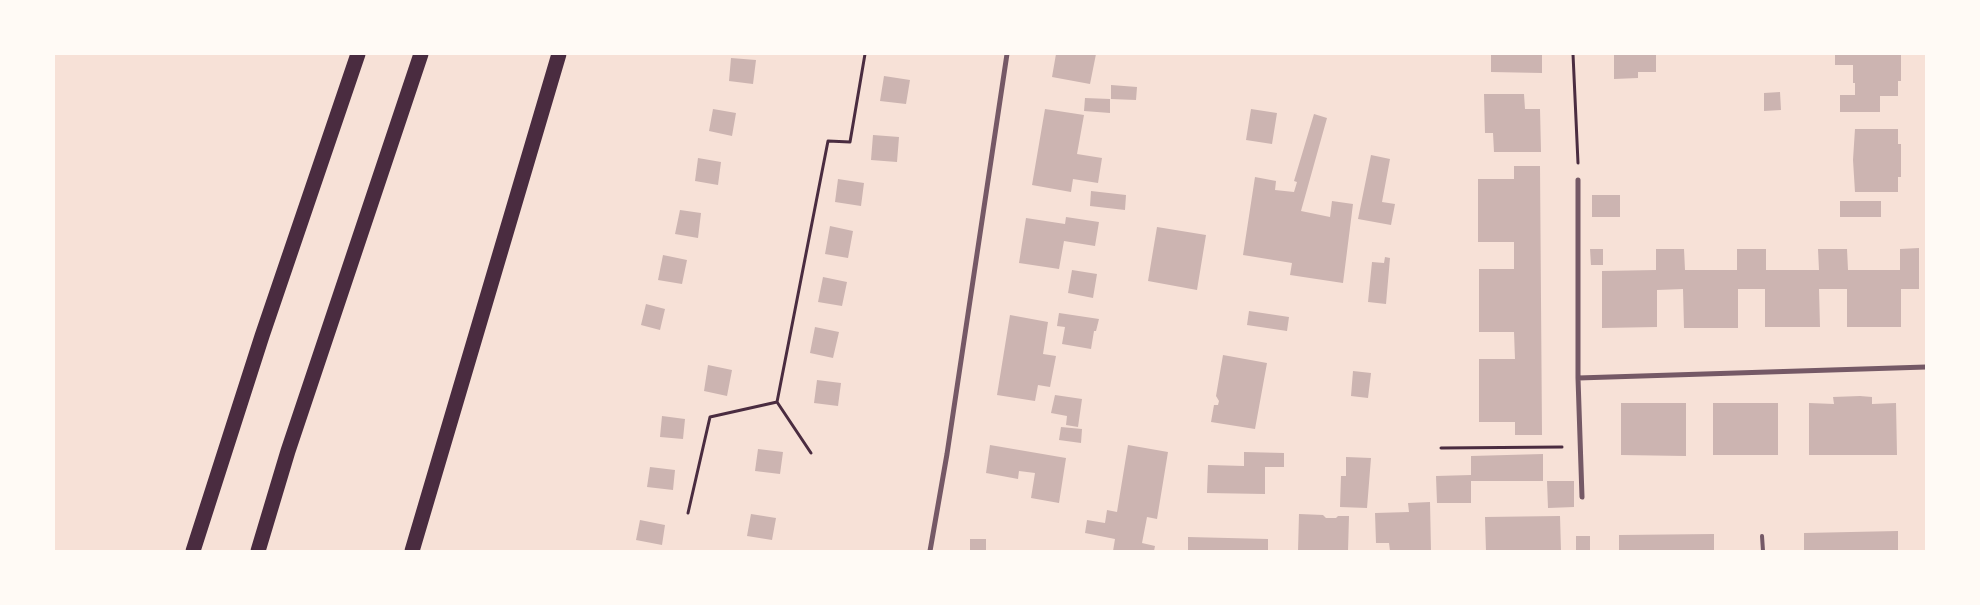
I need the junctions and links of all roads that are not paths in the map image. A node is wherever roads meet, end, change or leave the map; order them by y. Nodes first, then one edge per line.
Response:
1 (358, 54) edge
2 (422, 54) edge
3 (559, 54) edge
4 (1007, 54) edge
5 (1578, 180) road end
6 (1926, 367) edge
7 (1578, 378) junction
8 (1582, 496) dead end
9 (1762, 536) dead end
10 (194, 551) edge
11 (258, 551) edge
12 (412, 551) edge
13 (930, 551) edge
14 (1763, 551) edge

1 - 10 highway
2 - 11 highway
3 - 12 highway
4 - 13 street
5 - 7 street
6 - 7 street
7 - 8 street
9 - 14 lane

